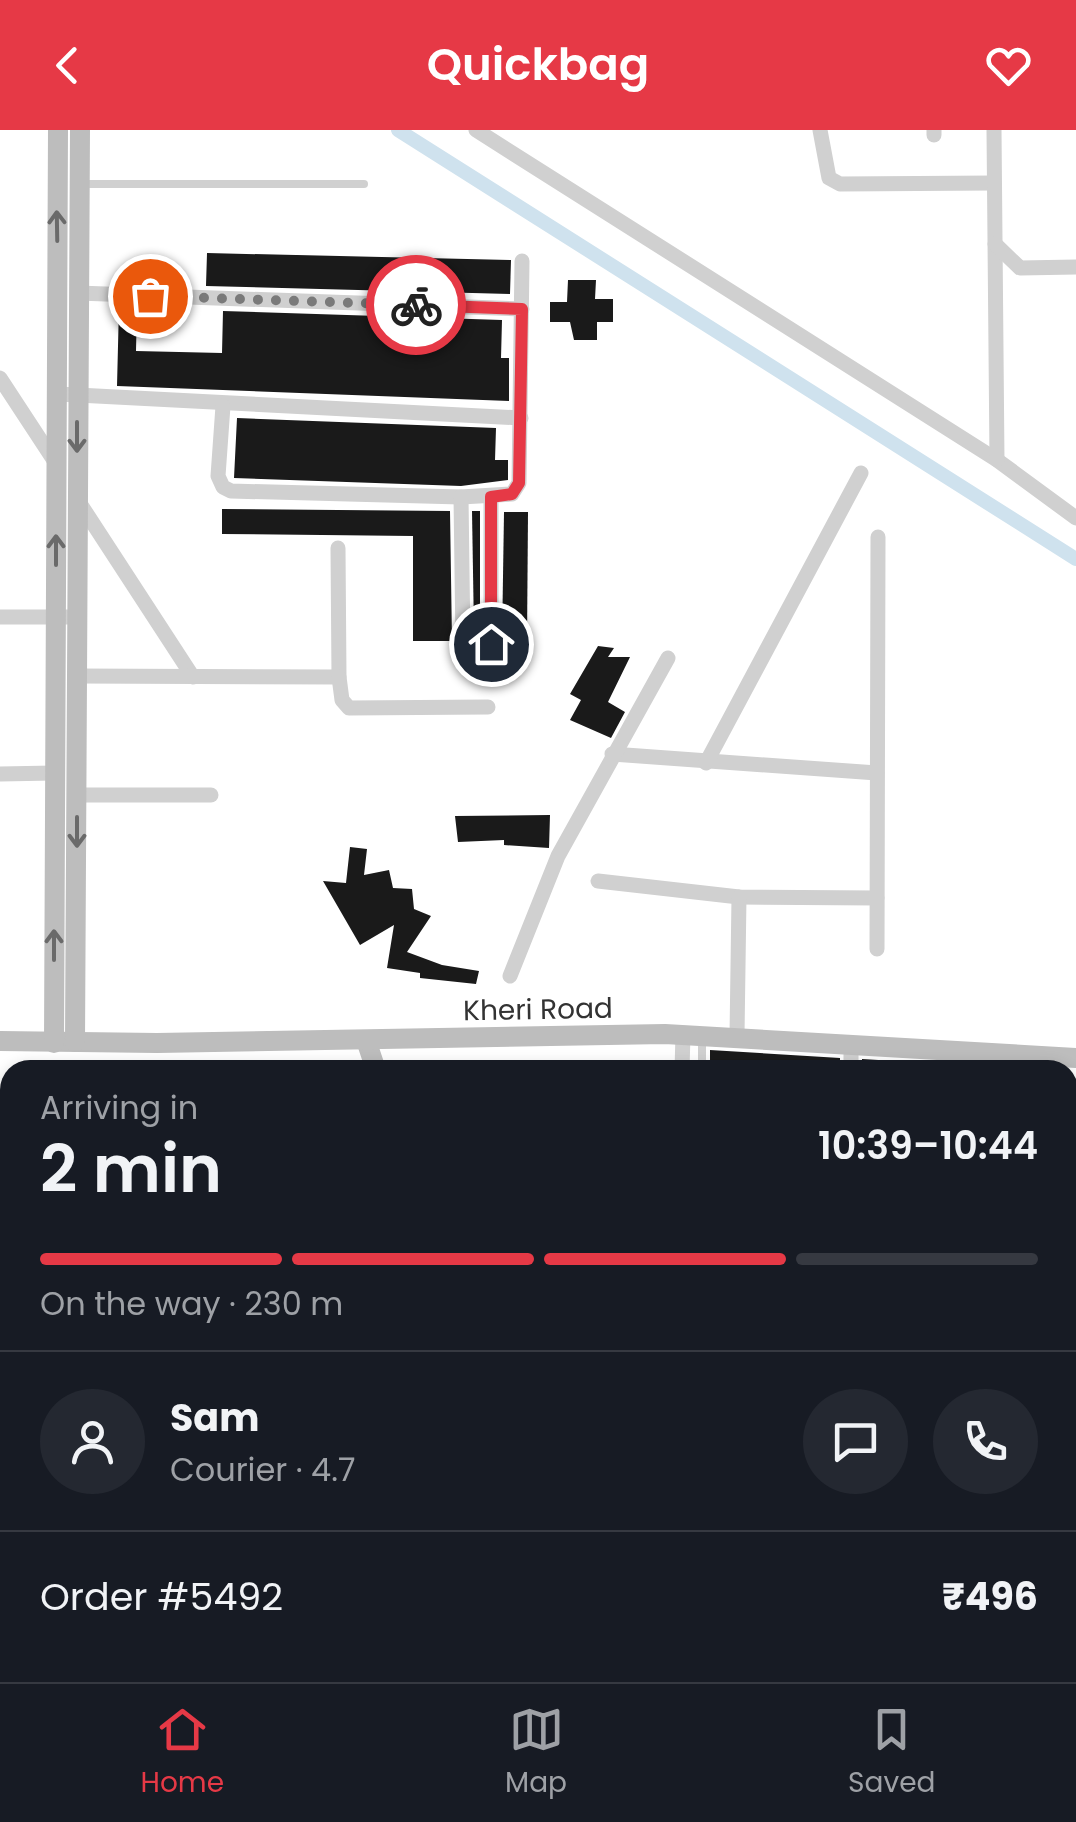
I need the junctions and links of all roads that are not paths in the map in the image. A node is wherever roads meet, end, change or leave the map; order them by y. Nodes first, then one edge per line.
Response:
1 (58, 130) edge
2 (80, 130) edge
3 (476, 130) edge
4 (820, 130) edge
5 (994, 130) edge
6 (994, 183) junction
7 (56, 184) junction
8 (80, 184) junction
9 (364, 184) dead end
10 (995, 244) junction
11 (522, 261) dead end
12 (1076, 267) edge
13 (78, 293) junction
14 (522, 309) junction
15 (0, 378) edge
16 (67, 394) junction
17 (222, 406) junction
18 (521, 418) junction
19 (997, 460) junction
20 (56, 464) junction
21 (860, 473) dead end
22 (461, 497) junction
23 (491, 497) junction
24 (77, 498) junction
25 (1076, 518) edge
26 (878, 538) dead end
27 (338, 548) dead end
28 (0, 616) edge
29 (66, 617) junction
30 (668, 658) dead end
31 (77, 676) junction
32 (193, 677) junction
33 (339, 678) junction
34 (488, 708) dead end
35 (612, 754) junction
36 (706, 763) junction
37 (54, 773) junction
38 (878, 773) junction
39 (0, 774) edge
40 (211, 794) dead end
41 (77, 796) junction
42 (598, 880) dead end
43 (739, 897) junction
44 (877, 898) junction
45 (877, 949) dead end
46 (510, 976) dead end
47 (693, 1035) junction
48 (738, 1036) junction
49 (366, 1040) junction
50 (0, 1041) edge
51 (64, 1043) junction
52 (851, 1048) junction
53 (1076, 1058) edge
54 (373, 1060) edge
55 (685, 1060) edge
56 (699, 1060) edge
57 (851, 1060) edge

1 - 7 street
2 - 8 street
3 - 19 street
4 - 6 street
5 - 6 street
6 - 10 street
7 - 8 lane
16 -> 7 street
8 - 9 lane
8 - 13 street
10 - 12 street
10 - 19 street
11 - 14 street
13 - 14 street
13 - 16 street
14 - 18 street
15 - 20 street
16 - 17 street
16 - 20 street
16 -> 24 street
17 - 18 street
17 - 22 street
18 - 23 street
19 - 25 street
29 -> 20 street
21 - 36 street
22 - 23 street
22 - 23 street
24 - 29 street
24 - 32 street
26 - 38 street
27 - 33 street
28 - 29 street
29 - 31 street
29 - 37 street
30 - 35 street
31 - 32 street
31 - 41 street
32 - 33 street
33 - 34 street
35 - 36 street
35 - 46 street
36 - 38 street
37 - 39 street
51 -> 37 street
38 - 44 street
40 - 41 street
41 -> 51 street
42 - 43 street
43 - 44 street
43 - 48 street
44 - 45 street
47 - 48 street, Kheri Road
47 - 49 street, Kheri Road
47 - 55 street
47 - 56 lane
48 - 52 street, Kheri Road
49 - 51 street, Kheri Road
49 - 54 street
50 - 51 street, Kheri Road
52 - 53 street, Kheri Road
52 - 57 street

